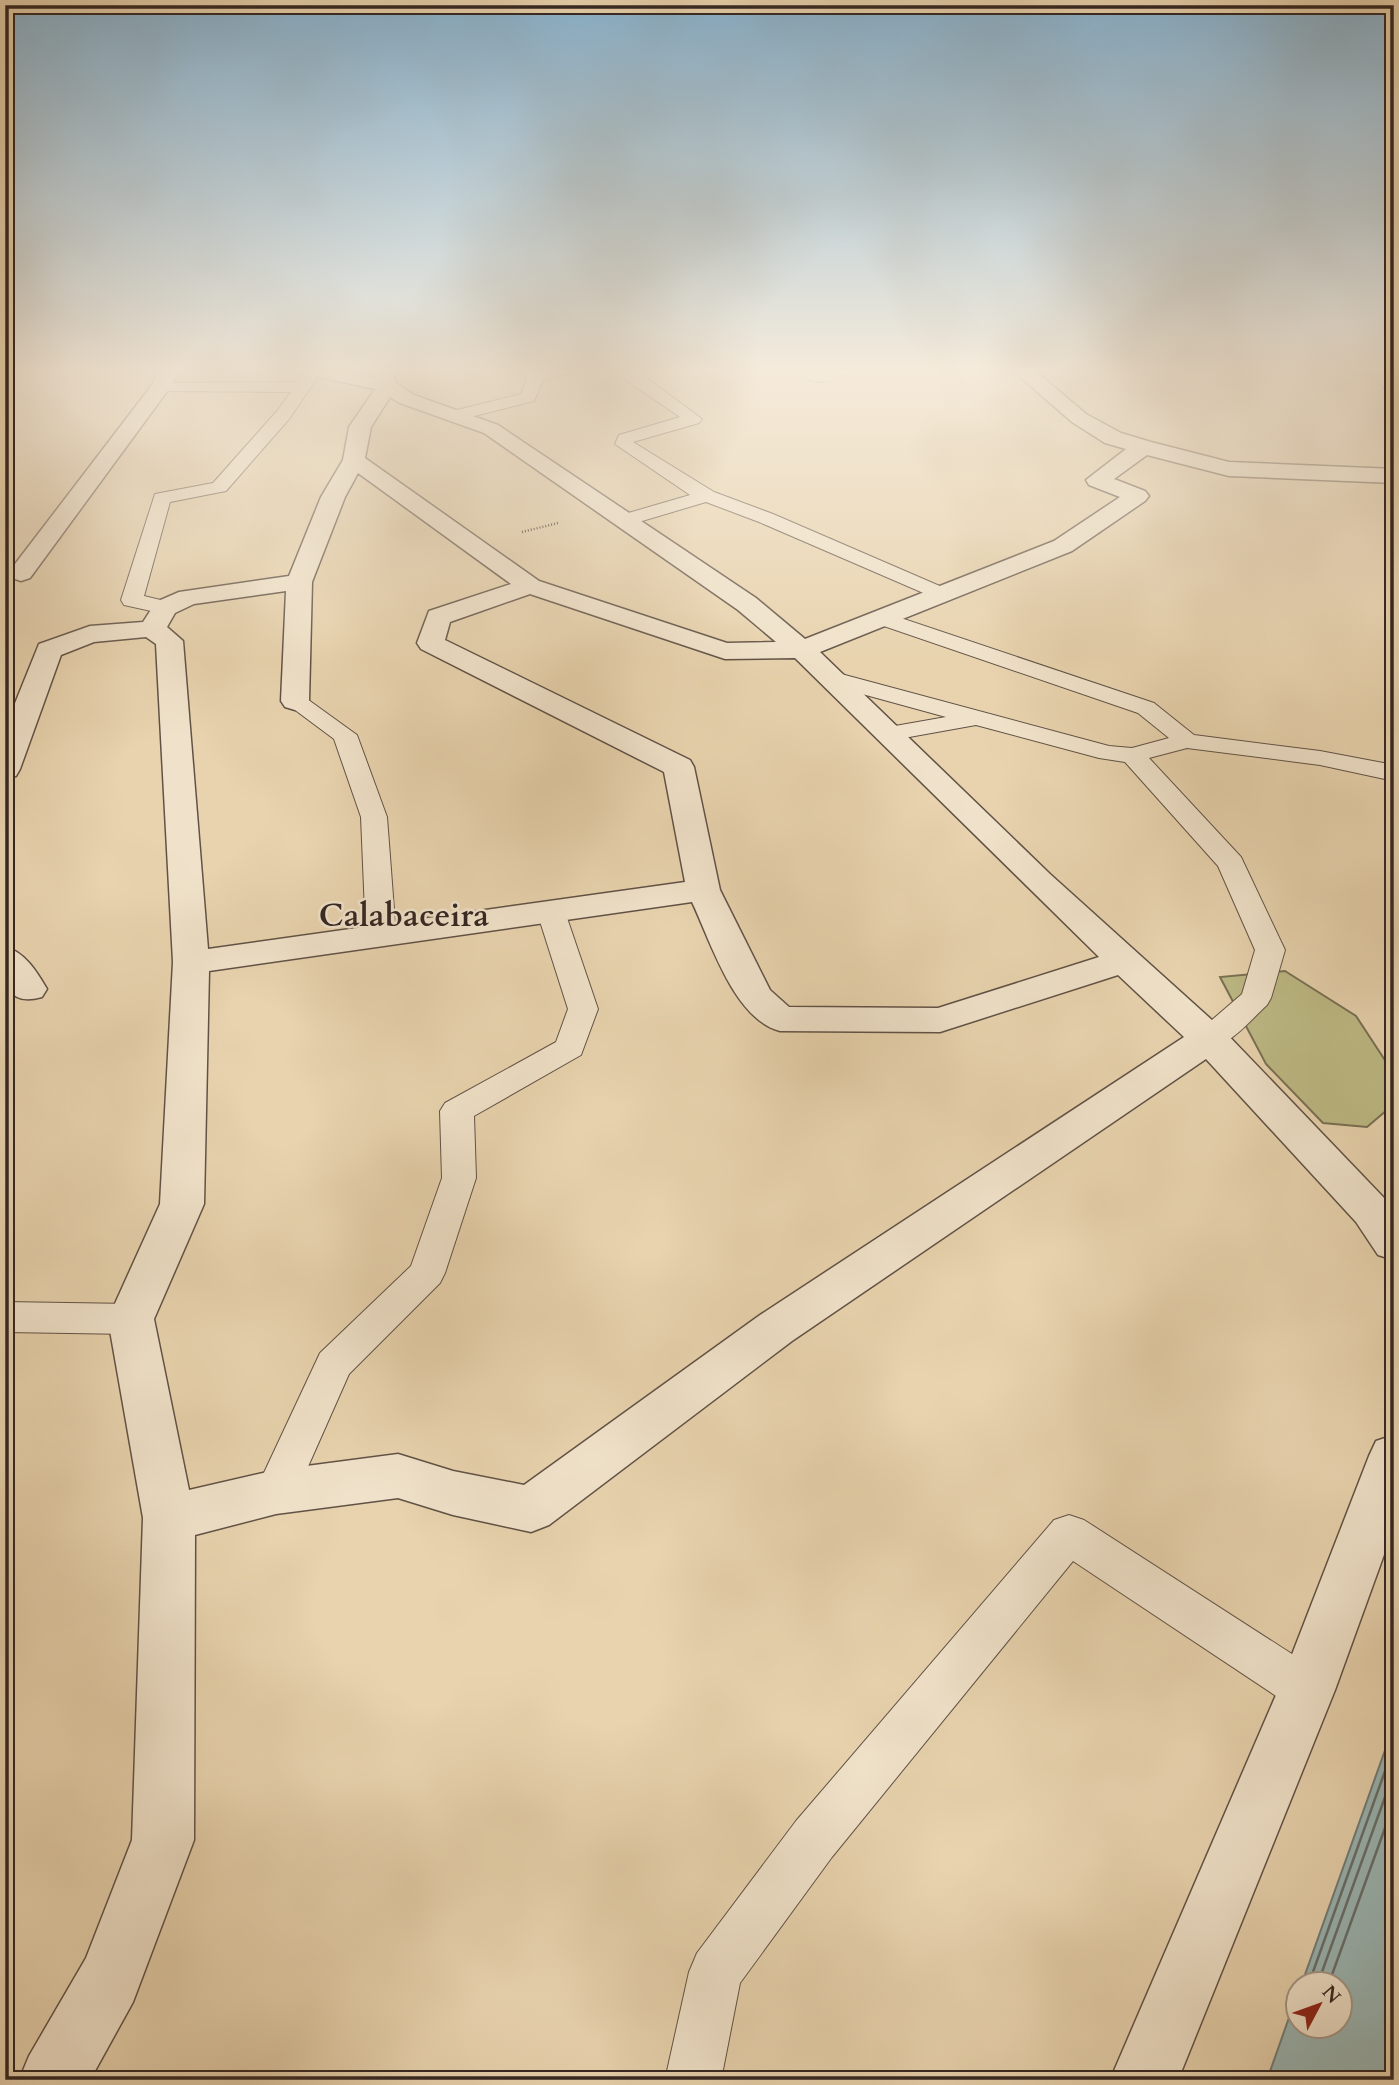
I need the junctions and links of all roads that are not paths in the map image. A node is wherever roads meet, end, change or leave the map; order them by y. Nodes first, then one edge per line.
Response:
1 (99, 466) edge
2 (237, 466) edge
3 (350, 466) edge
4 (363, 466) edge
5 (546, 466) edge
6 (660, 466) edge
7 (1116, 466) edge
8 (1218, 466) edge
9 (1394, 476) edge
10 (706, 496) junction
11 (617, 515) junction
12 (21, 573) dead end
13 (299, 582) junction
14 (530, 586) junction
15 (942, 594) junction
16 (883, 618) junction
17 (158, 619) junction
18 (802, 650) junction
19 (830, 678) junction
20 (295, 701) joint
21 (979, 718) junction
22 (887, 734) junction
23 (1187, 741) junction
24 (1132, 755) junction
25 (1338, 762) junction
26 (5, 769) edge
27 (1394, 773) edge
28 (1394, 790) edge
29 (703, 890) junction
30 (551, 912) junction
31 (381, 936) junction
32 (5, 958) edge
33 (1123, 961) junction
34 (191, 962) junction
35 (29, 989) dead end
36 (1209, 1040) junction
37 (1394, 1243) edge
38 (5, 1317) edge
39 (131, 1319) junction
40 (1394, 1456) edge
41 (276, 1492) junction
42 (169, 1518) junction
43 (1307, 1690) junction
44 (52, 2080) edge
45 (693, 2080) edge
46 (1144, 2080) edge

1 - 12 street
2 - 17 lane
3 - 13 street
4 - 14 street
5 - 11 street
6 - 10 lane
7 - 15 street
8 - 9 street
10 - 11 lane
10 - 15 lane
11 - 18 street
13 - 17 street
13 - 20 street
14 - 18 street
14 - 29 street
15 - 16 street
16 - 18 street
16 - 23 lane
17 - 26 street
17 - 34 street
18 - 19 street
19 - 21 lane
19 - 22 street
20 - 31 lane
21 - 22 lane
21 - 24 lane
22 - 33 street
23 - 24 lane
23 - 25 lane
24 - 36 lane
25 - 27 lane
25 - 28 lane
29 - 30 street
29 - 33 street
30 - 31 street
30 - 41 lane
31 - 34 street
32 - 35 street
33 - 36 street
34 - 39 street
36 - 37 street
36 - 41 street
38 - 39 lane
39 - 42 street
40 - 43 street
41 - 42 street
42 - 44 street
43 - 45 lane
43 - 46 street

